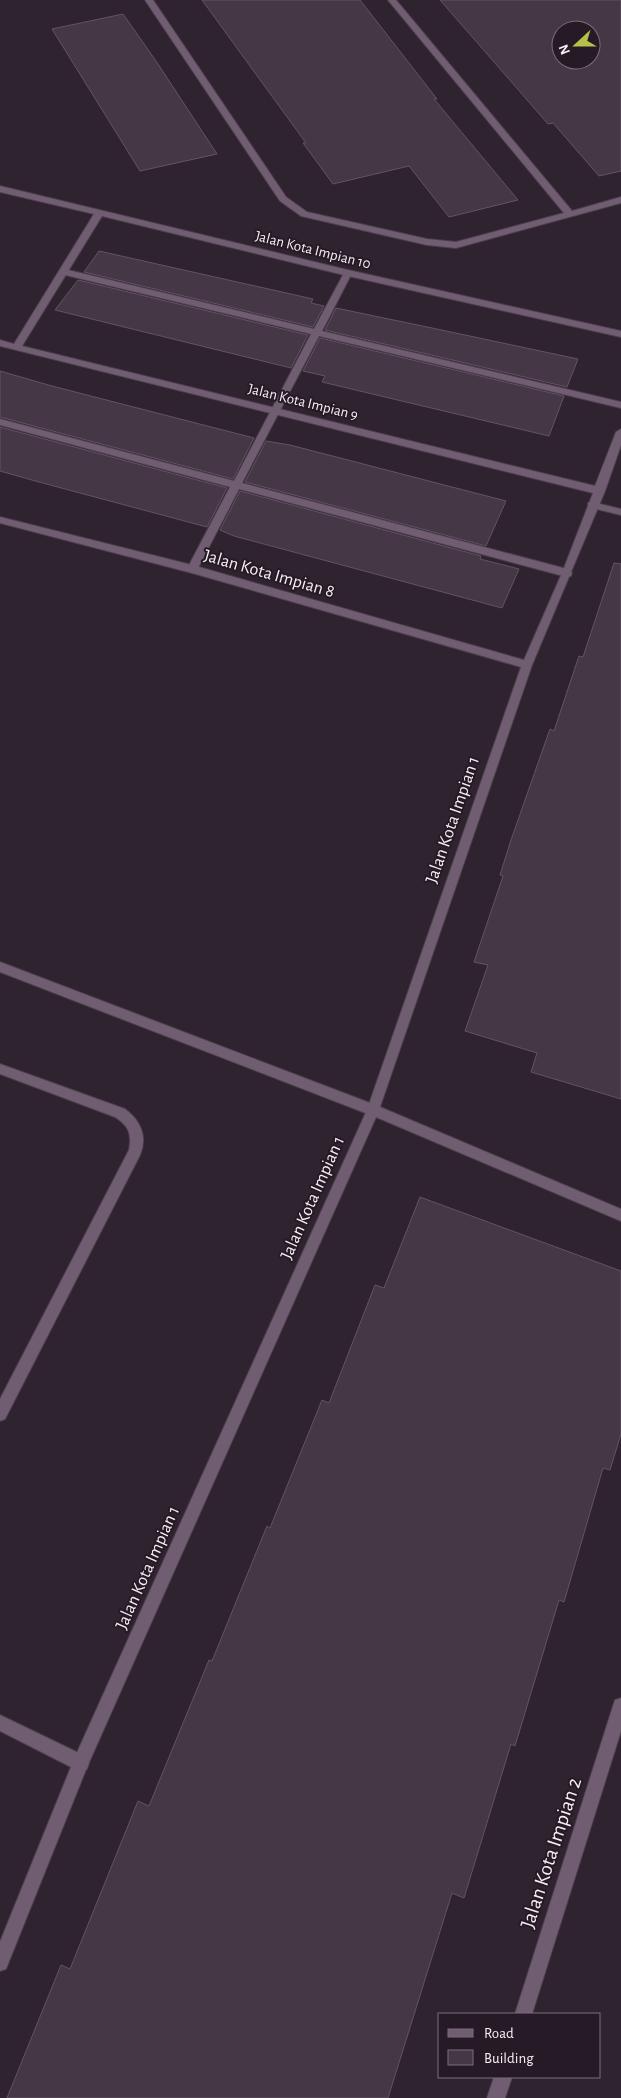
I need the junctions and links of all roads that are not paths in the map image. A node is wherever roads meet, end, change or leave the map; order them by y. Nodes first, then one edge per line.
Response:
1 (150, 0) edge
2 (392, 0) edge
3 (0, 189) edge
4 (621, 200) edge
5 (100, 212) junction
6 (570, 214) junction
7 (64, 272) junction
8 (348, 273) junction
9 (317, 334) junction
10 (621, 334) edge
11 (0, 342) edge
12 (17, 347) junction
13 (621, 405) edge
14 (276, 411) junction
15 (0, 422) edge
16 (621, 432) edge
17 (238, 486) junction
18 (600, 491) junction
19 (592, 505) junction
20 (621, 512) edge
21 (0, 520) edge
22 (192, 569) junction
23 (567, 573) junction
24 (527, 665) junction
25 (0, 967) edge
26 (0, 1069) edge
27 (372, 1110) junction
28 (621, 1215) edge
29 (0, 1414) edge
30 (621, 1706) edge
31 (0, 1723) edge
32 (81, 1762) junction
33 (0, 1963) edge
34 (523, 2013) edge
35 (503, 2078) edge
36 (496, 2098) edge

1 - 6 street
2 - 6 street
3 - 5 street, Jalan Kota Impian 10
4 - 6 street
5 - 7 street
5 - 8 street, Jalan Kota Impian 10
7 - 9 street
7 - 12 street
8 - 9 street
8 - 10 street, Jalan Kota Impian 10
9 - 13 street
9 - 14 street
11 - 12 street, Jalan Kota Impian 9
12 - 14 street, Jalan Kota Impian 9
14 - 17 street
14 - 18 street, Jalan Kota Impian 9
15 - 17 street
16 - 18 street, Jalan Kota Impian 1
17 - 22 street
17 - 23 street
18 - 19 street, Jalan Kota Impian 1
19 - 20 street
19 - 23 street, Jalan Kota Impian 1
21 - 22 street, Jalan Kota Impian 8
22 - 24 street, Jalan Kota Impian 8
23 - 24 street, Jalan Kota Impian 1
24 - 27 street, Jalan Kota Impian 1
25 - 27 street
26 - 29 street
27 - 28 street
27 - 32 street, Jalan Kota Impian 1
30 - 34 street, Jalan Kota Impian 2
31 - 32 street
32 - 33 street, Jalan Kota Impian 1
35 - 36 street

